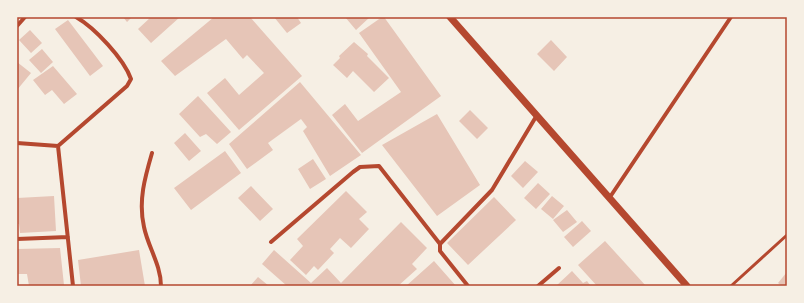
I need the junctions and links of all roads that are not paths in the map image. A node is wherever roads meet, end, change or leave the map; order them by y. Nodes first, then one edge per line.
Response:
1 (25, 17) edge
2 (76, 17) edge
3 (450, 17) edge
4 (731, 17) edge
5 (17, 26) edge
6 (537, 115) junction
7 (17, 143) edge
8 (58, 146) junction
9 (152, 153) dead end
10 (610, 197) junction
11 (787, 235) edge
12 (68, 237) junction
13 (17, 239) edge
14 (271, 242) dead end
15 (440, 244) junction
16 (559, 268) dead end
17 (73, 286) edge
18 (162, 286) edge
19 (468, 286) edge
20 (538, 286) edge
21 (687, 286) edge
22 (731, 286) edge

1 - 5 street
2 - 8 street
3 - 6 street
4 - 10 street
6 - 10 street
6 - 15 street
7 - 8 street
8 - 12 street
9 - 18 street
10 - 21 street
11 - 22 lane
12 - 13 street
12 - 17 street
14 - 15 street
15 - 19 street
16 - 20 street

